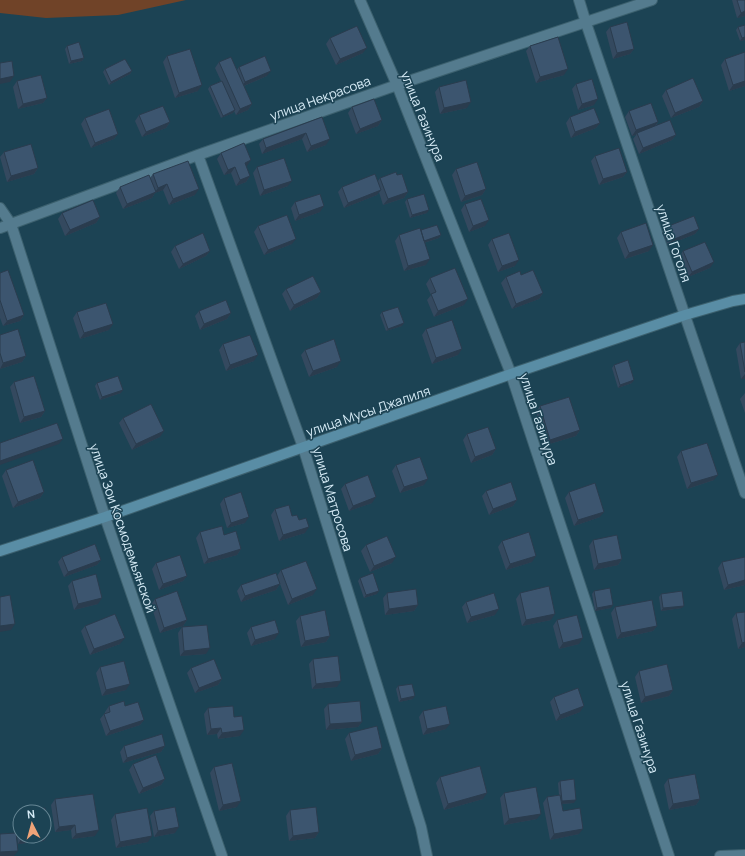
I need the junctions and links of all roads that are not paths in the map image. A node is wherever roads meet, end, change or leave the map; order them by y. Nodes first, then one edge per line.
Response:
1 (360, 0) edge
2 (579, 0) edge
3 (652, 0) edge
4 (586, 22) junction
5 (397, 85) junction
6 (198, 155) junction
7 (0, 208) edge
8 (11, 224) junction
9 (0, 228) edge
10 (745, 299) edge
11 (685, 315) junction
12 (511, 374) junction
13 (303, 447) junction
14 (745, 493) edge
15 (105, 516) junction
16 (0, 551) edge
17 (745, 855) edge
18 (222, 856) edge
19 (427, 856) edge
20 (669, 856) edge
21 (720, 856) edge

1 - 5 street, улица Газинура
2 - 4 street, улица Гоголя
3 - 4 street, улица Некрасова
4 - 5 street, улица Некрасова
4 - 11 street, улица Гоголя
5 - 6 street, улица Некрасова
5 - 12 street, улица Газинура
6 - 8 street, улица Некрасова
6 - 13 street, улица Матросова
7 - 8 street, улица Зои Космодемьянской
8 - 9 street, улица Некрасова
8 - 15 street, улица Зои Космодемьянской
10 - 11 main road, улица Мусы Джалиля
11 - 12 main road, улица Мусы Джалиля
11 - 14 street, улица Гоголя
12 - 13 main road, улица Мусы Джалиля
12 - 20 street, улица Газинура
13 - 15 main road, улица Мусы Джалиля
13 - 19 street, улица Матросова
15 - 16 main road, улица Мусы Джалиля
15 - 18 street, улица Зои Космодемьянской
17 - 21 street

